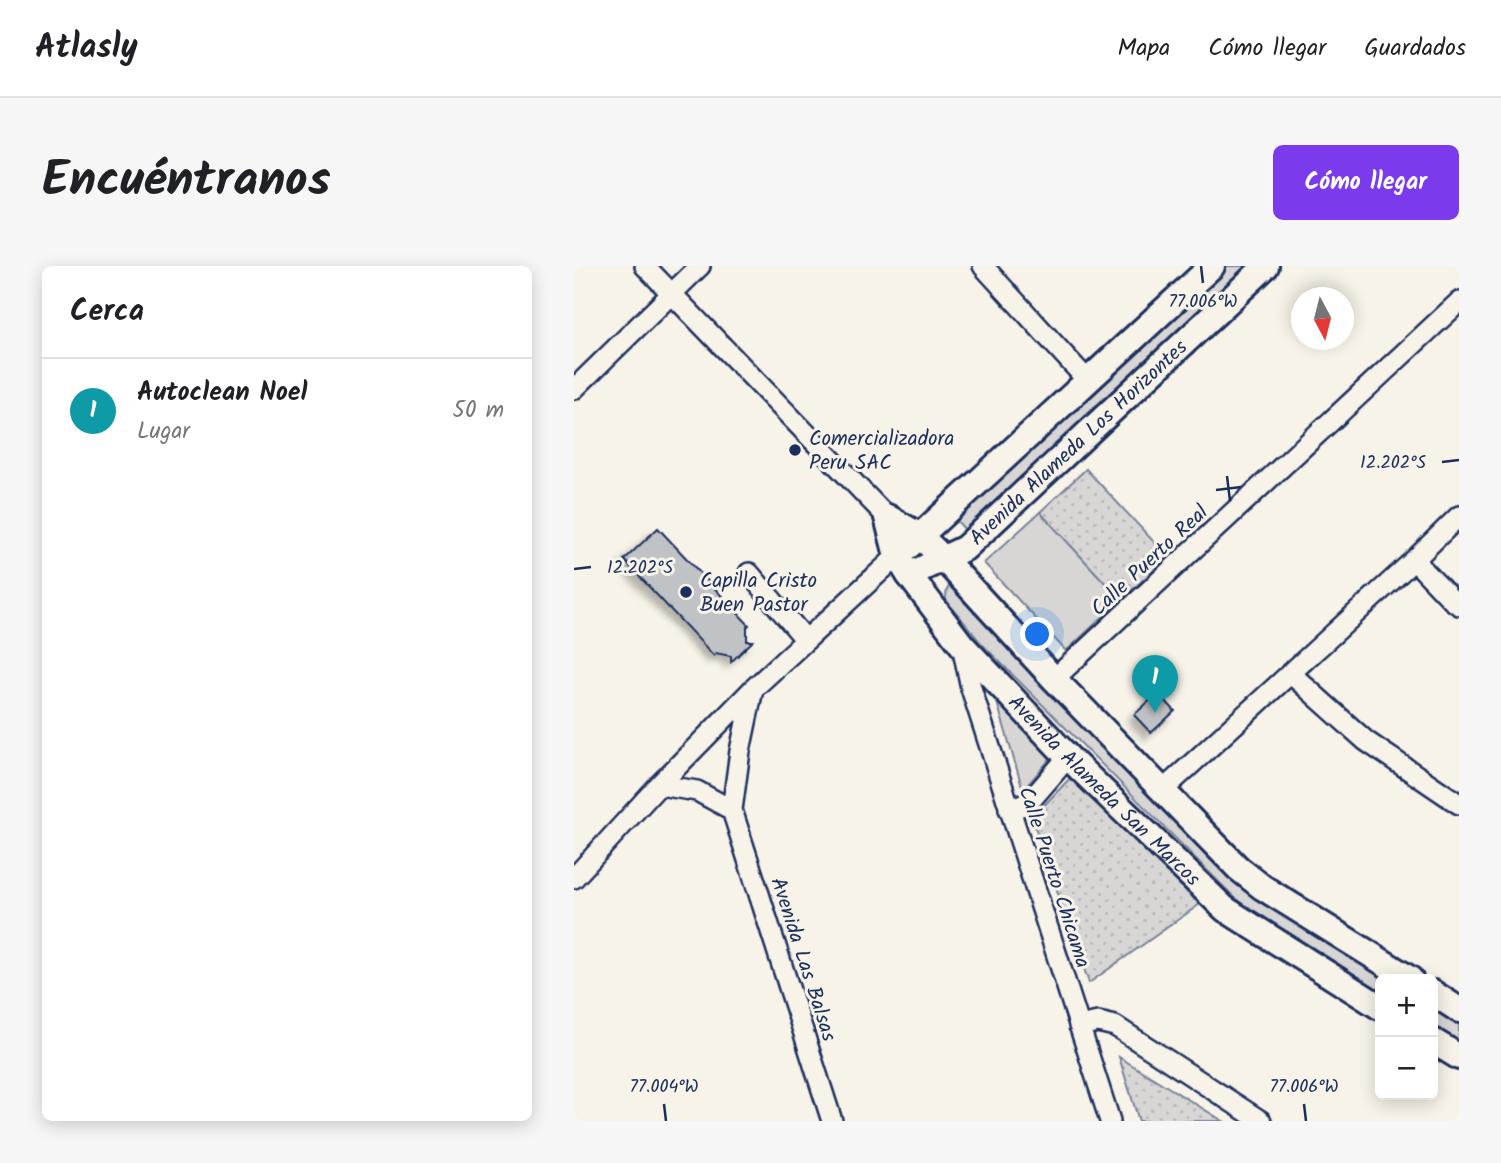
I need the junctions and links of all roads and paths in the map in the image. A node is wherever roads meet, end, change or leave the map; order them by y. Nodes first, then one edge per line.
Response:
1 (645, 266) edge
2 (700, 266) edge
3 (983, 266) edge
4 (1212, 266) edge
5 (1266, 266) edge
6 (671, 293) junction
7 (1459, 302) edge
8 (1088, 381) junction
9 (574, 389) edge
10 (1459, 516) edge
11 (887, 517) junction
12 (920, 536) junction
13 (944, 559) junction
14 (1414, 560) junction
15 (903, 566) junction
16 (749, 573) dead end
17 (1459, 605) edge
18 (806, 640) junction
19 (962, 645) junction
20 (1290, 673) junction
21 (1055, 679) junction
22 (753, 689) junction
23 (1068, 757) junction
24 (659, 785) junction
25 (1162, 791) junction
26 (1459, 804) edge
27 (1009, 809) junction
28 (733, 810) junction
29 (574, 878) edge
30 (1402, 974) edge
31 (1438, 996) edge
32 (1375, 1004) edge
33 (1459, 1010) edge
34 (1080, 1026) junction
35 (1438, 1044) edge
36 (1459, 1057) edge
37 (832, 1121) edge
38 (1110, 1121) edge
39 (1261, 1121) edge

1 - 6 street, Avenida Alameda San Marcos
2 - 6 street
3 - 8 street
4 - 8 main road, Avenida Alameda Los Horizontes
5 - 13 main road, Avenida Alameda Los Horizontes
6 - 9 street
6 - 11 street, Avenida Alameda San Marcos
7 - 21 street, Calle Puerto Real
8 - 12 main road, Avenida Alameda Los Horizontes
10 - 14 street
11 - 12 main road, Avenida Alameda San Marcos
11 - 15 main road, Avenida Alameda San Marcos
12 - 13 main road, Avenida Alameda San Marcos
12 - 15 main road, Avenida Alameda Los Horizontes
13 - 15 main road, Avenida Alameda Los Horizontes
13 - 21 main road, Avenida Alameda San Marcos
14 - 17 street
14 - 20 street
15 - 18 street, Avenida Alameda Los Horizontes
15 - 19 main road, Avenida Alameda San Marcos
16 - 18 street
18 - 22 street, Avenida Alameda Los Horizontes
19 - 23 main road, Avenida Alameda San Marcos
19 - 27 street, Calle Puerto Chicama
20 - 25 street
20 - 26 street
21 - 25 main road, Avenida Alameda San Marcos
22 - 24 street, Avenida Alameda Los Horizontes
22 - 28 street, Avenida Las Balsas
23 - 27 street
23 - 32 main road, Avenida Alameda San Marcos
24 - 28 street
24 - 29 street, Avenida Alameda Los Horizontes
25 - 30 main road, Avenida Alameda San Marcos
27 - 34 street, Calle Puerto Chicama
28 - 37 street, Avenida Las Balsas
31 - 33 main road
34 - 38 street, Calle Puerto Chicama
34 - 39 street
35 - 36 main road

